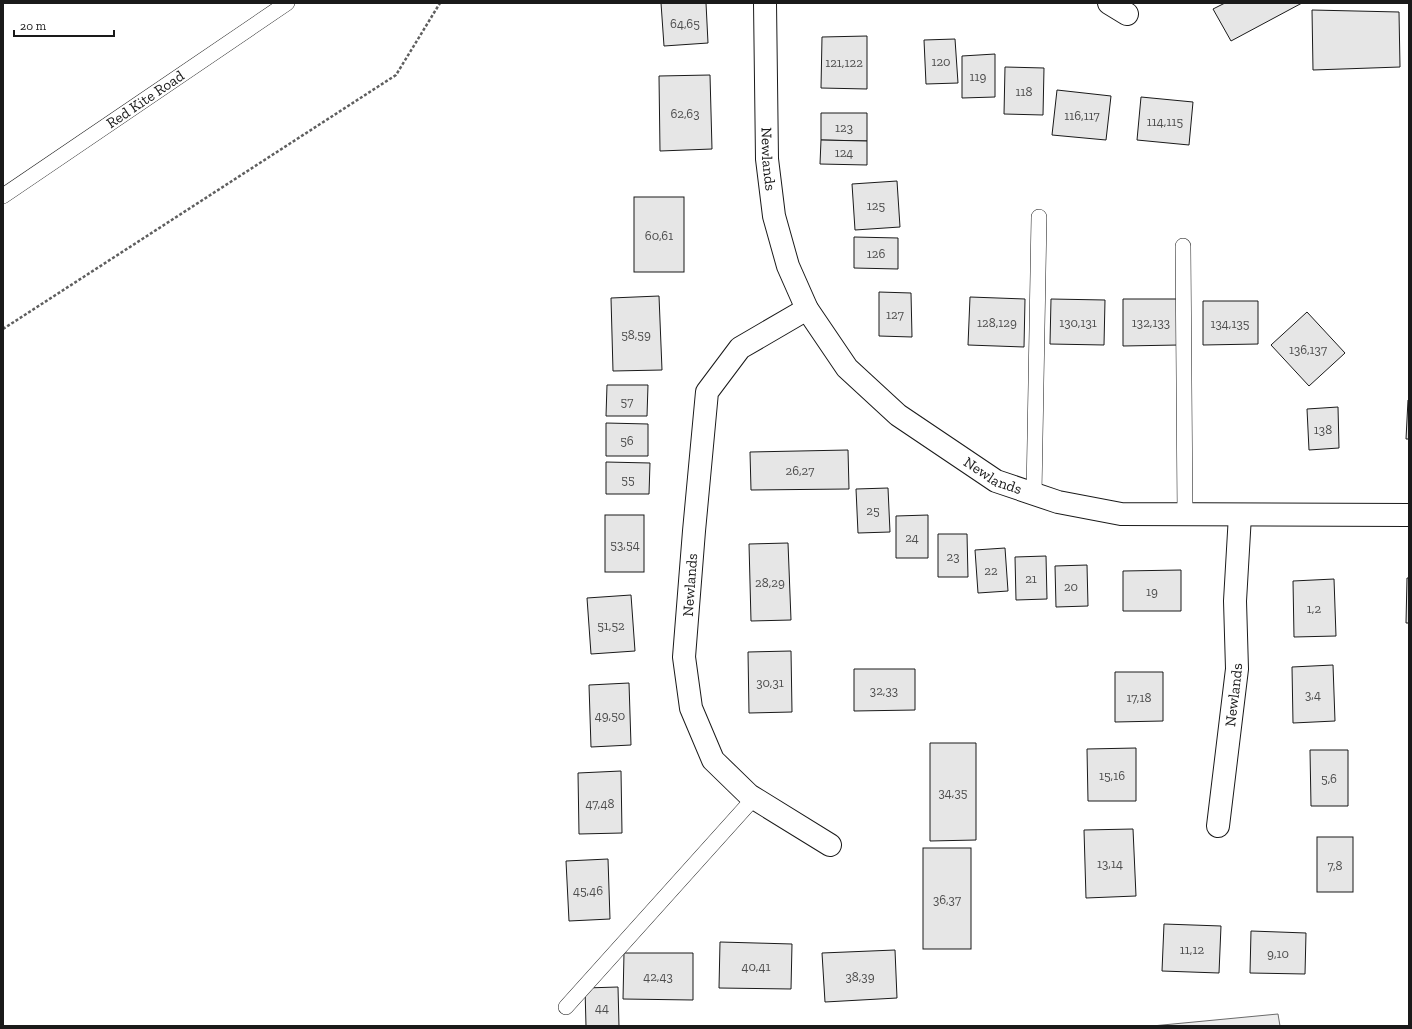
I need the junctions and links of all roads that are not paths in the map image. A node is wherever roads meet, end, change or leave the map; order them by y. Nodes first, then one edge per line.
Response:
1 (287, 3) edge
2 (764, 3) edge
3 (3, 196) edge
4 (1039, 217) dead end
5 (1183, 246) dead end
6 (807, 309) junction
7 (1034, 494) junction
8 (1185, 515) junction
9 (1240, 515) junction
10 (1409, 515) edge
11 (754, 798) junction
12 (1218, 826) dead end
13 (830, 846) dead end
14 (566, 1007) dead end

1 - 3 lane, Red Kite Road
2 - 6 street, Newlands
4 - 7 lane
5 - 8 lane
6 - 7 street, Newlands
6 - 11 street, Newlands
7 - 8 street, Newlands
8 - 9 street, Newlands
9 - 10 street, Newlands
9 - 12 street, Newlands
11 - 13 street, Newlands
11 - 14 lane

